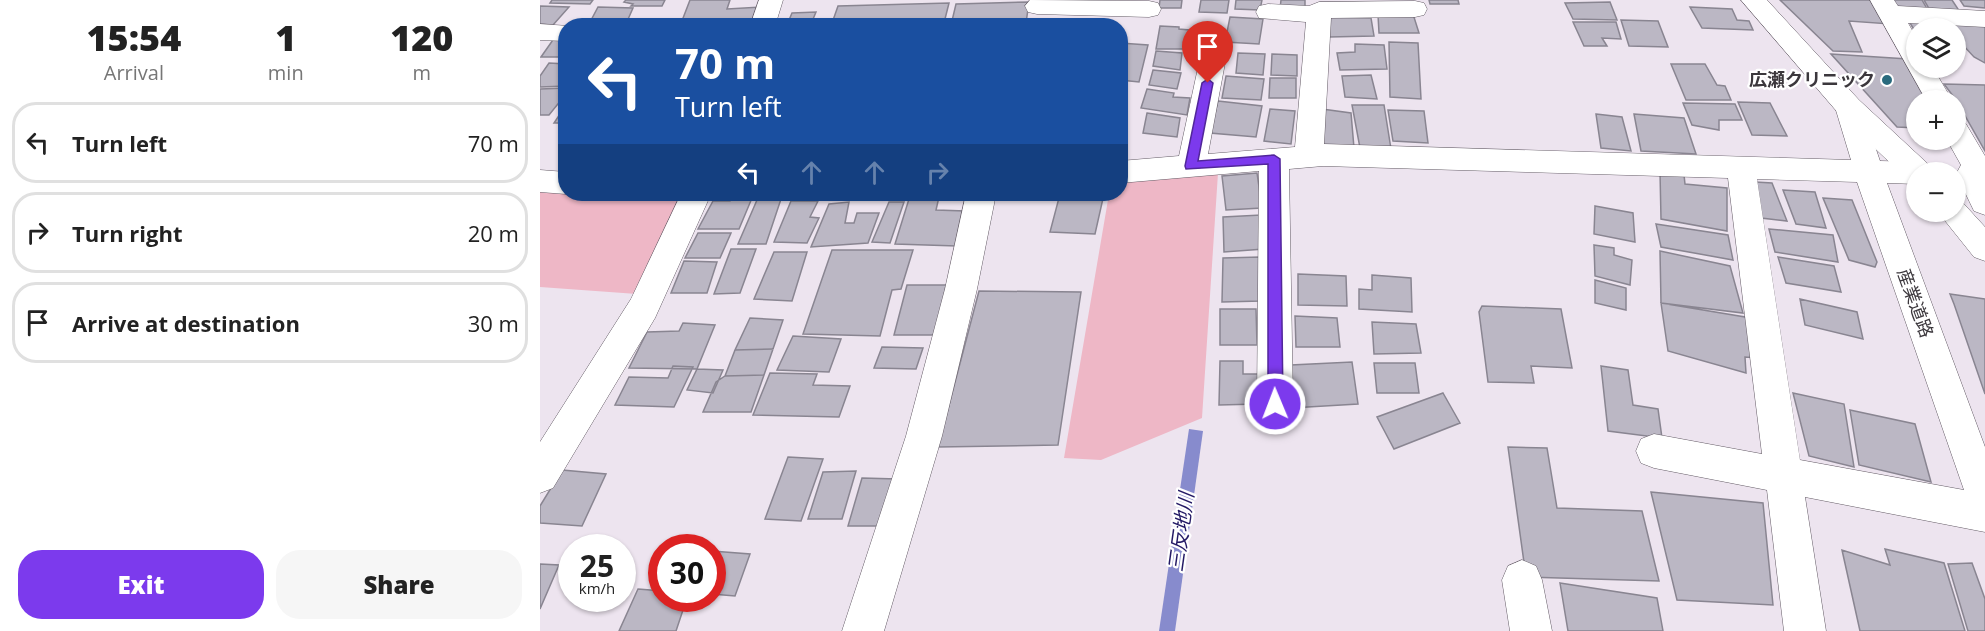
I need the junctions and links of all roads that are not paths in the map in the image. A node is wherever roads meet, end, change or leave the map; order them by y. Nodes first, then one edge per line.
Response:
1 (771, 0) edge
2 (1753, 0) edge
3 (1886, 7) edge
4 (1149, 9) dead end
5 (1415, 9) dead end
6 (1036, 10) edge
7 (1268, 12) dead end
8 (1318, 15) junction
9 (765, 18) edge
10 (1985, 19) edge
11 (1906, 42) edge
12 (1212, 63) dead end
13 (1849, 107) junction
14 (1964, 150) edge
15 (1309, 157) junction
16 (1274, 159) junction
17 (1906, 162) edge
18 (1191, 166) junction
19 (1741, 169) junction
20 (1128, 171) edge
21 (1870, 171) junction
22 (1906, 172) edge
23 (1973, 173) edge
24 (540, 181) edge
25 (558, 182) edge
26 (693, 201) edge
27 (980, 201) edge
28 (1985, 203) edge
29 (1962, 222) edge
30 (1985, 248) edge
31 (1275, 404) dead end
32 (1654, 451) dead end
33 (540, 475) edge
34 (1784, 475) junction
35 (1985, 497) edge
36 (1985, 513) edge
37 (1522, 580) dead end
38 (863, 631) edge
39 (1531, 631) edge
40 (1805, 631) edge

1 - 9 street
2 - 13 street
3 - 10 street
3 - 11 street
4 - 6 street
5 - 8 street
7 - 8 street
8 - 15 street
12 - 18 street
13 - 17 street
13 - 21 street, 産業道路
14 - 23 street
15 - 16 street
15 - 19 street
16 - 18 street
16 - 31 street
18 - 20 street
19 - 21 street
19 - 34 street
21 - 22 street
21 - 35 street, 産業道路
23 - 28 street
24 - 25 street
26 - 33 street
27 - 38 street
29 - 30 street
32 - 34 street
34 - 36 street
34 - 40 street
37 - 39 street

